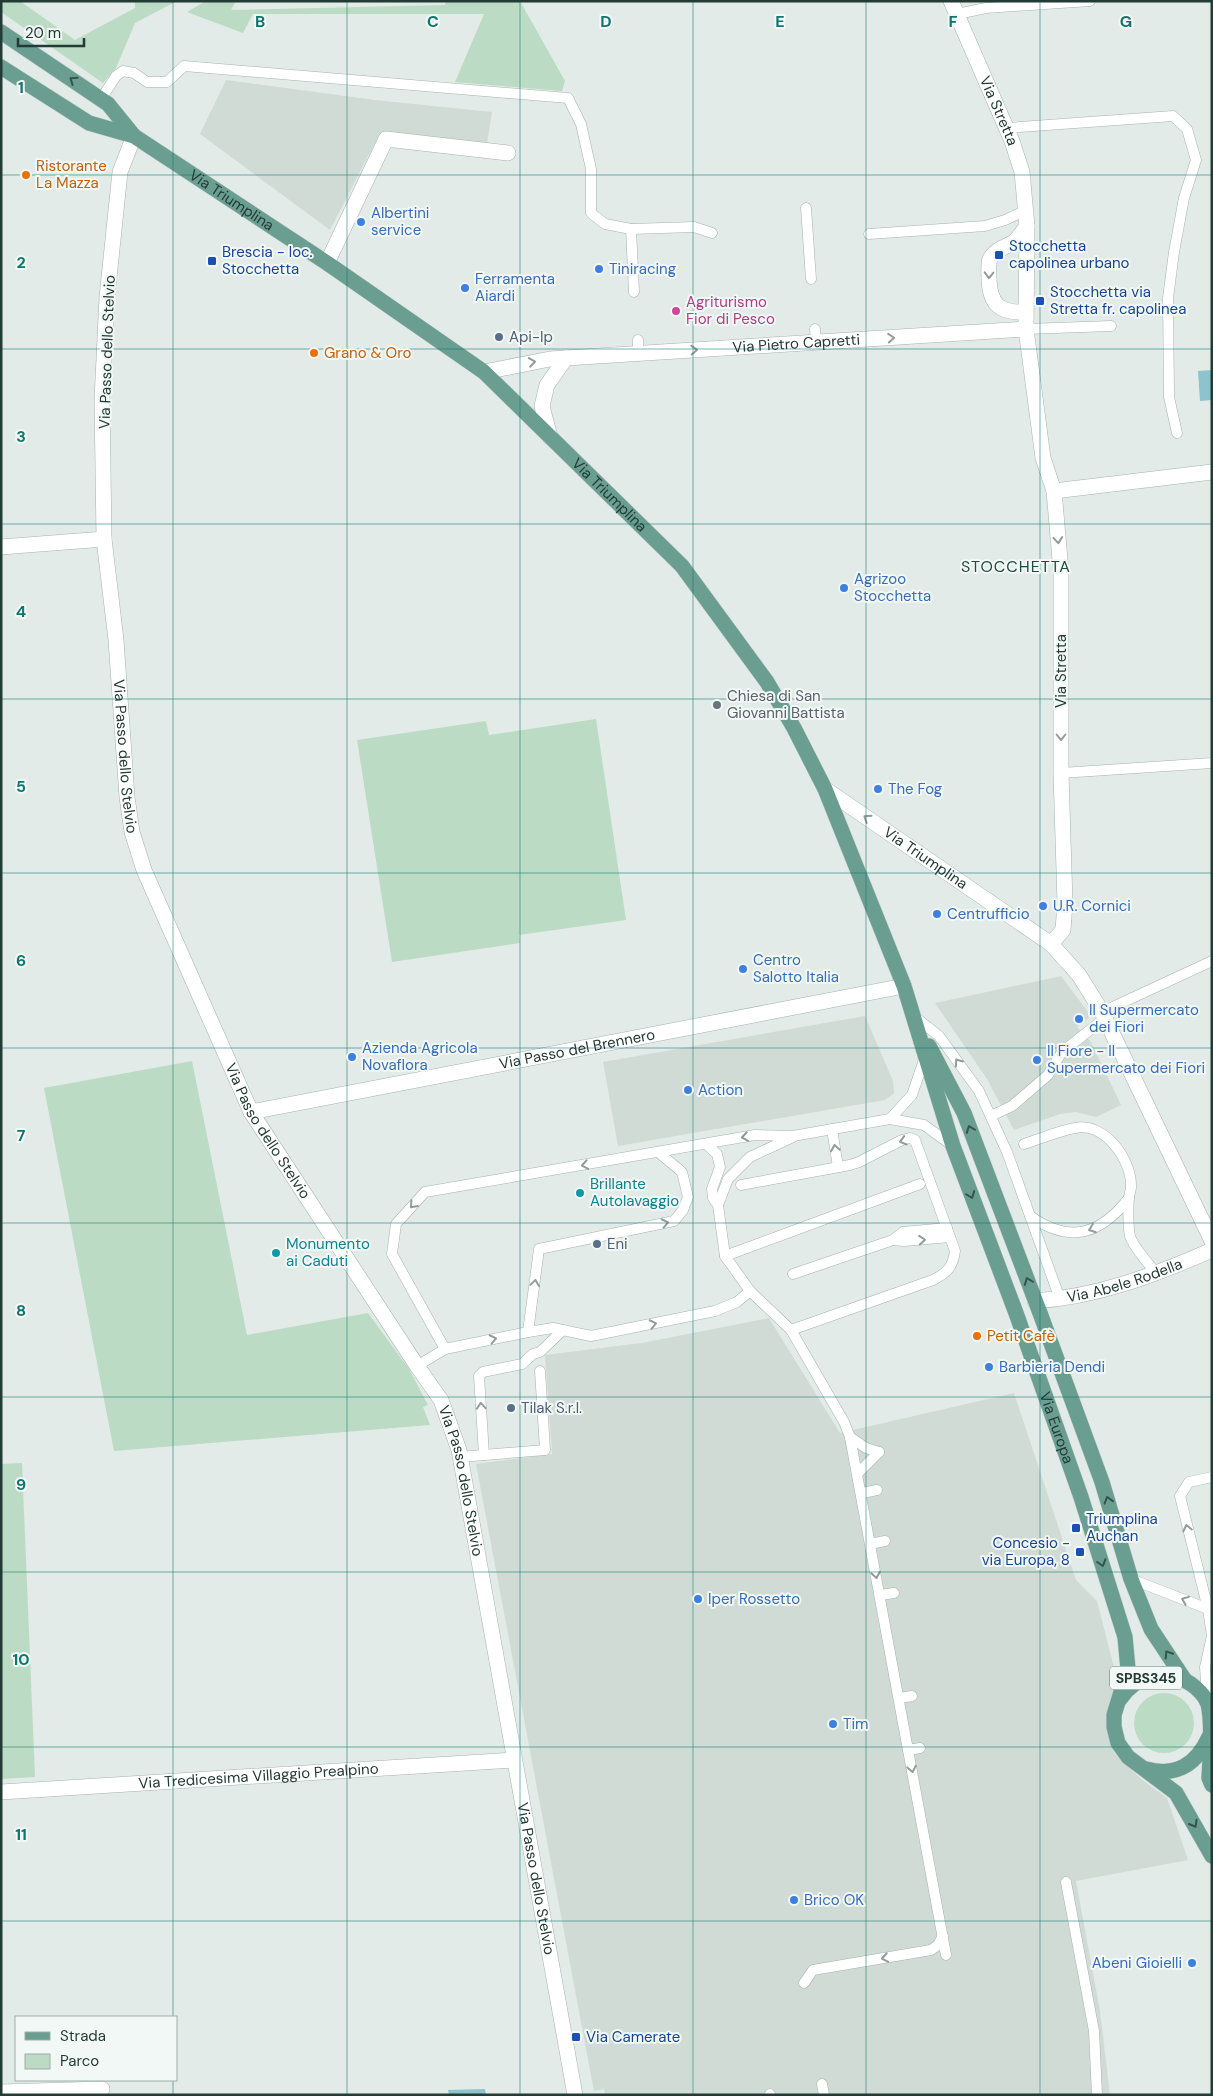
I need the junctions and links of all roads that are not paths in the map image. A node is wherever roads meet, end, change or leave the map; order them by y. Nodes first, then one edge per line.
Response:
1 (1090, 1) edge
2 (954, 8) edge
3 (1, 32) edge
4 (1, 67) edge
5 (101, 99) junction
6 (1007, 128) junction
7 (134, 136) junction
8 (508, 153) dead end
9 (806, 208) dead end
10 (1027, 210) junction
11 (1027, 226) junction
12 (631, 229) junction
13 (712, 233) dead end
14 (869, 234) dead end
15 (327, 263) junction
16 (811, 279) dead end
17 (634, 292) dead end
18 (1025, 312) junction
19 (1111, 326) dead end
20 (1026, 329) junction
21 (566, 358) junction
22 (484, 372) junction
23 (1177, 433) dead end
24 (550, 436) junction
25 (1212, 472) edge
26 (1054, 491) junction
27 (104, 539) junction
28 (1, 547) edge
29 (1212, 763) edge
30 (1061, 773) junction
31 (824, 789) junction
32 (1051, 944) junction
33 (1212, 961) edge
34 (904, 986) junction
35 (1104, 1015) junction
36 (914, 1016) junction
37 (925, 1057) junction
38 (251, 1112) junction
39 (991, 1116) junction
40 (890, 1119) junction
41 (832, 1129) junction
42 (794, 1136) junction
43 (706, 1144) junction
44 (1024, 1144) dead end
45 (953, 1146) junction
46 (658, 1152) junction
47 (838, 1167) junction
48 (920, 1184) dead end
49 (741, 1185) dead end
50 (1129, 1198) junction
51 (718, 1205) junction
52 (1030, 1216) junction
53 (949, 1233) junction
54 (1212, 1241) edge
55 (1212, 1250) edge
56 (725, 1256) junction
57 (793, 1274) dead end
58 (1156, 1274) junction
59 (750, 1291) junction
60 (1060, 1299) junction
61 (1035, 1301) junction
62 (563, 1330) junction
63 (791, 1330) junction
64 (528, 1332) junction
65 (446, 1349) junction
66 (418, 1366) junction
67 (540, 1371) dead end
68 (850, 1437) junction
69 (484, 1455) junction
70 (460, 1457) junction
71 (858, 1472) junction
72 (1212, 1477) edge
73 (877, 1490) dead end
74 (862, 1493) junction
75 (886, 1541) dead end
76 (870, 1544) junction
77 (1131, 1579) junction
78 (894, 1593) dead end
79 (880, 1595) junction
80 (1208, 1609) junction
81 (1184, 1679) junction
82 (912, 1696) dead end
83 (899, 1698) junction
84 (1118, 1703) junction
85 (1210, 1704) edge
86 (1210, 1736) junction
87 (920, 1748) dead end
88 (908, 1750) junction
89 (514, 1760) junction
90 (1136, 1768) junction
91 (1212, 1785) edge
92 (1, 1792) edge
93 (930, 1800) dead end
94 (918, 1802) junction
95 (938, 1854) dead end
96 (928, 1856) junction
97 (1212, 1856) edge
98 (1066, 1882) dead end
99 (943, 1936) junction
100 (946, 1955) dead end
101 (804, 1983) dead end
102 (102, 2089) dead end
103 (823, 2091) edge
104 (1, 2092) edge
105 (575, 2095) edge
106 (814, 2095) edge
107 (1097, 2095) edge

1 - 2 lane
2 - 6 street, Via Stretta
5 -> 3 main road, Via Triumplina
4 - 7 main road, Via Triumplina
5 - 7 main road, Via Triumplina
5 - 12 lane
6 - 10 street, Via Stretta
6 - 23 lane
7 - 15 main road, Via Triumplina
7 - 27 street, Via Passo dello Stelvio
8 - 15 street
9 - 16 lane
10 - 11 street, Via Stretta
10 - 14 lane
11 - 18 street, Via Stretta
11 -> 18 street
12 - 13 lane
12 - 17 lane
15 - 22 main road, Via Triumplina
18 - 20 street, Via Stretta
19 - 20 lane
21 -> 20 street, Via Pietro Capretti
20 - 26 street, Via Stretta
22 -> 21 street, Via Pietro Capretti
21 - 24 street
22 - 24 main road, Via Triumplina
24 - 31 main road, Via Triumplina
25 - 26 street
26 -> 30 street, Via Stretta
27 - 28 street
27 - 38 street, Via Passo dello Stelvio
29 - 30 lane
30 - 32 street, Via Stretta
32 -> 31 street, Via Triumplina
31 - 34 main road, Via Triumplina
32 - 35 street
33 - 35 lane
34 - 36 main road, Via Europa / SPBS345
34 - 38 street, Via Passo del Brennero
35 - 39 lane
35 - 54 street
36 - 37 main road, Via Europa / SPBS345
39 -> 36 lane
61 -> 36 main road, Via Europa / SPBS345
37 - 40 lane
37 - 45 main road, Via Europa / SPBS345
38 - 66 street, Via Passo dello Stelvio
39 - 52 lane
40 - 41 lane
40 - 45 lane
41 - 42 lane
47 -> 41 lane
42 -> 43 lane
42 - 51 lane
43 - 46 lane
43 - 51 lane
44 - 50 lane
45 -> 84 main road, Via Europa / SPBS345
64 -> 46 lane
46 -> 65 lane
47 - 49 lane
53 -> 47 lane
48 - 56 lane
50 -> 52 lane
50 - 58 lane
51 - 56 lane
52 - 60 lane
53 - 57 lane
53 - 63 lane
55 - 58 street, Via Abele Rodella
56 - 59 lane
58 - 60 street, Via Abele Rodella
62 -> 59 lane
59 - 63 lane
60 - 61 street, Via Abele Rodella
77 -> 61 main road, Via Europa / SPBS345
62 - 64 lane
69 -> 62 lane
63 - 68 lane
65 -> 64 lane
65 - 66 lane
66 - 70 street, Via Passo dello Stelvio
67 - 69 lane
68 - 71 lane
68 - 71 lane
69 - 70 lane
70 - 89 street, Via Passo dello Stelvio
71 - 74 lane
80 -> 72 lane
73 - 74 lane
74 - 76 lane
75 - 76 lane
76 -> 79 lane
80 -> 77 lane
81 -> 77 main road, Via Europa / SPBS345
78 - 79 lane
79 - 83 lane
80 - 85 lane
81 - 84 main road, SPBS345
81 - 85 main road, Via Europa / SPBS345
82 - 83 lane
83 - 88 lane
84 - 90 main road, Via Europa / SPBS345
85 - 86 main road
86 - 90 main road
86 - 91 main road
87 - 88 lane
88 -> 94 lane
89 - 92 street, Via Tredicesima Villaggio Prealpino
89 - 105 street, Via Passo dello Stelvio
90 -> 97 main road, Via Europa / SPBS345
93 - 94 lane
94 - 96 lane
95 - 96 lane
96 - 99 lane
98 - 107 lane
99 - 100 lane
99 -> 101 lane
102 - 104 street
103 - 106 lane

